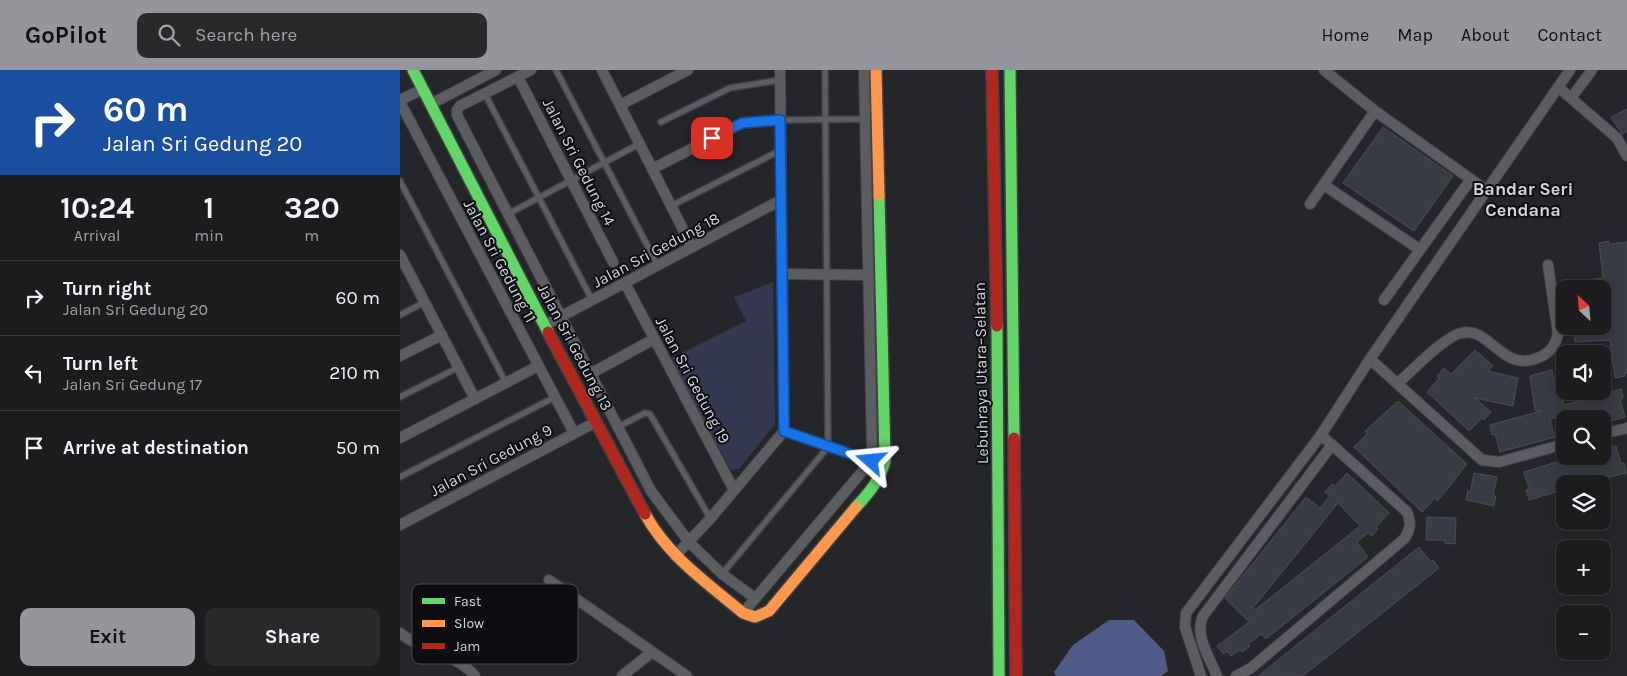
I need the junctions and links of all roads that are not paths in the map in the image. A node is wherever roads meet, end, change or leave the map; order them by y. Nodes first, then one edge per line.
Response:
1 (413, 70) edge
2 (496, 70) edge
3 (531, 70) edge
4 (556, 70) edge
5 (603, 70) edge
6 (688, 70) edge
7 (825, 70) edge
8 (864, 70) edge
9 (876, 70) edge
10 (992, 70) edge
11 (1010, 70) edge
12 (1324, 70) edge
13 (1570, 70) edge
14 (1592, 70) edge
15 (780, 75) edge
16 (518, 77) junction
17 (1558, 87) junction
18 (423, 89) junction
19 (484, 93) junction
20 (1571, 98) junction
21 (400, 101) edge
22 (431, 104) junction
23 (620, 105) junction
24 (1375, 111) junction
25 (864, 118) junction
26 (825, 119) junction
27 (780, 120) junction
28 (661, 122) dead end
29 (639, 144) junction
30 (780, 150) junction
31 (1627, 156) edge
32 (604, 162) junction
33 (652, 169) junction
34 (1471, 179) junction
35 (571, 180) junction
36 (400, 181) edge
37 (1324, 185) junction
38 (1486, 190) junction
39 (538, 198) junction
40 (781, 200) junction
41 (1310, 204) dead end
42 (671, 206) junction
43 (508, 214) junction
44 (692, 248) junction
45 (1419, 249) junction
46 (400, 255) edge
47 (614, 262) dead end
48 (1548, 265) dead end
49 (658, 266) junction
50 (403, 270) edge
51 (782, 274) junction
52 (827, 274) junction
53 (868, 275) junction
54 (625, 283) junction
55 (592, 300) junction
56 (1384, 300) dead end
57 (425, 302) junction
58 (400, 315) edge
59 (560, 317) junction
60 (545, 325) junction
61 (442, 335) junction
62 (654, 339) junction
63 (400, 356) edge
64 (1370, 359) junction
65 (538, 366) junction
66 (459, 367) junction
67 (590, 374) junction
68 (506, 383) junction
69 (1398, 383) junction
70 (400, 397) edge
71 (555, 397) junction
72 (475, 399) junction
73 (596, 422) junction
74 (617, 427) junction
75 (1627, 428) edge
76 (784, 431) junction
77 (1611, 432) edge
78 (574, 433) junction
79 (1321, 435) junction
80 (400, 438) edge
81 (1332, 445) junction
82 (1556, 446) edge
83 (828, 447) junction
84 (871, 461) junction
85 (400, 477) edge
86 (734, 490) junction
87 (710, 519) junction
88 (400, 525) edge
89 (689, 542) junction
90 (675, 556) junction
91 (722, 574) junction
92 (549, 580) dead end
93 (555, 584) edge
94 (755, 598) junction
95 (578, 600) edge
96 (743, 613) junction
97 (400, 634) edge
98 (412, 643) edge
99 (652, 652) junction
100 (461, 664) edge
101 (475, 676) edge
102 (622, 676) edge
103 (687, 676) edge
104 (999, 676) edge
105 (1016, 676) edge
106 (1201, 676) edge
107 (1217, 676) edge
108 (1236, 676) edge

1 - 18 main road, Jalan Sri Gedung 13
2 - 22 street
3 - 16 street
4 - 32 lane
5 - 23 street
6 - 23 street
7 - 26 lane
8 - 25 street
9 - 96 main road
10 - 104 main road, Lebuhraya Utara–Selatan
11 - 105 main road, Lebuhraya Utara–Selatan
12 - 24 street
13 - 17 street
14 - 20 street
15 - 27 street
15 - 28 lane
16 - 19 street
16 - 35 street, Jalan Sri Gedung 14
17 - 20 street
17 - 38 street
18 - 21 street
18 - 22 main road, Jalan Sri Gedung 13
19 - 39 lane
19 - 43 street, Jalan Sri Gedung 13
20 - 31 street
21 - 65 street, Jalan Sri Gedung 11
22 - 60 main road, Jalan Sri Gedung 13
23 - 29 street
24 - 34 street
24 - 37 street
25 - 26 lane
25 - 53 street
26 - 27 lane
26 - 52 lane
27 - 30 street
27 - 33 street
29 - 32 lane
29 - 33 street
30 - 40 street
30 - 42 lane
32 - 35 lane
32 - 49 lane
33 - 42 street
34 - 38 street
34 - 45 street
35 - 39 lane
35 - 47 street, Jalan Sri Gedung 14
36 - 68 lane
37 - 41 street
37 - 45 street
38 - 64 street
39 - 43 lane
39 - 55 lane
40 - 44 street, Jalan Sri Gedung 18
40 - 51 street
42 - 44 street
43 - 59 street, Jalan Sri Gedung 13
44 - 49 street, Jalan Sri Gedung 18
45 - 56 street
46 - 50 street
48 - 69 street
49 - 54 street, Jalan Sri Gedung 18
50 - 57 street
51 - 52 street
51 - 76 street
52 - 53 street
52 - 83 lane
53 - 84 street
54 - 55 street, Jalan Sri Gedung 18
54 - 62 street, Jalan Sri Gedung 19
55 - 59 street, Jalan Sri Gedung 18
57 - 58 lane
57 - 61 street
59 - 60 street, Jalan Sri Gedung 18
59 - 67 street, Jalan Sri Gedung 13
60 - 73 main road, Jalan Sri Gedung 13
61 - 63 street
61 - 66 street
62 - 67 street
62 - 86 street, Jalan Sri Gedung 19
64 - 69 street
64 - 79 street
65 - 68 street
65 - 71 street, Jalan Sri Gedung 11
66 - 70 lane
66 - 72 street
67 - 74 street, Jalan Sri Gedung 13
68 - 72 street
69 - 82 street
71 - 78 street, Jalan Sri Gedung 11
71 - 85 lane
72 - 80 street
73 - 78 street, Jalan Sri Gedung 9
73 - 90 main road, Jalan Sri Gedung 13
74 - 87 lane
74 - 89 street, Jalan Sri Gedung 13
75 - 77 street
76 - 83 lane
76 - 86 street
78 - 88 street, Jalan Sri Gedung 9
79 - 81 street
79 - 106 street
81 - 107 street
81 - 108 street
83 - 84 lane
83 - 91 lane
84 - 94 street
86 - 87 street
87 - 89 street
89 - 90 street
89 - 91 street, Jalan Sri Gedung 13
90 - 96 main road, Jalan Sri Gedung 13
91 - 94 street, Jalan Sri Gedung 13
92 - 93 street
94 - 96 street
95 - 99 street
97 - 98 street
99 - 102 street
99 - 103 street
100 - 101 street

